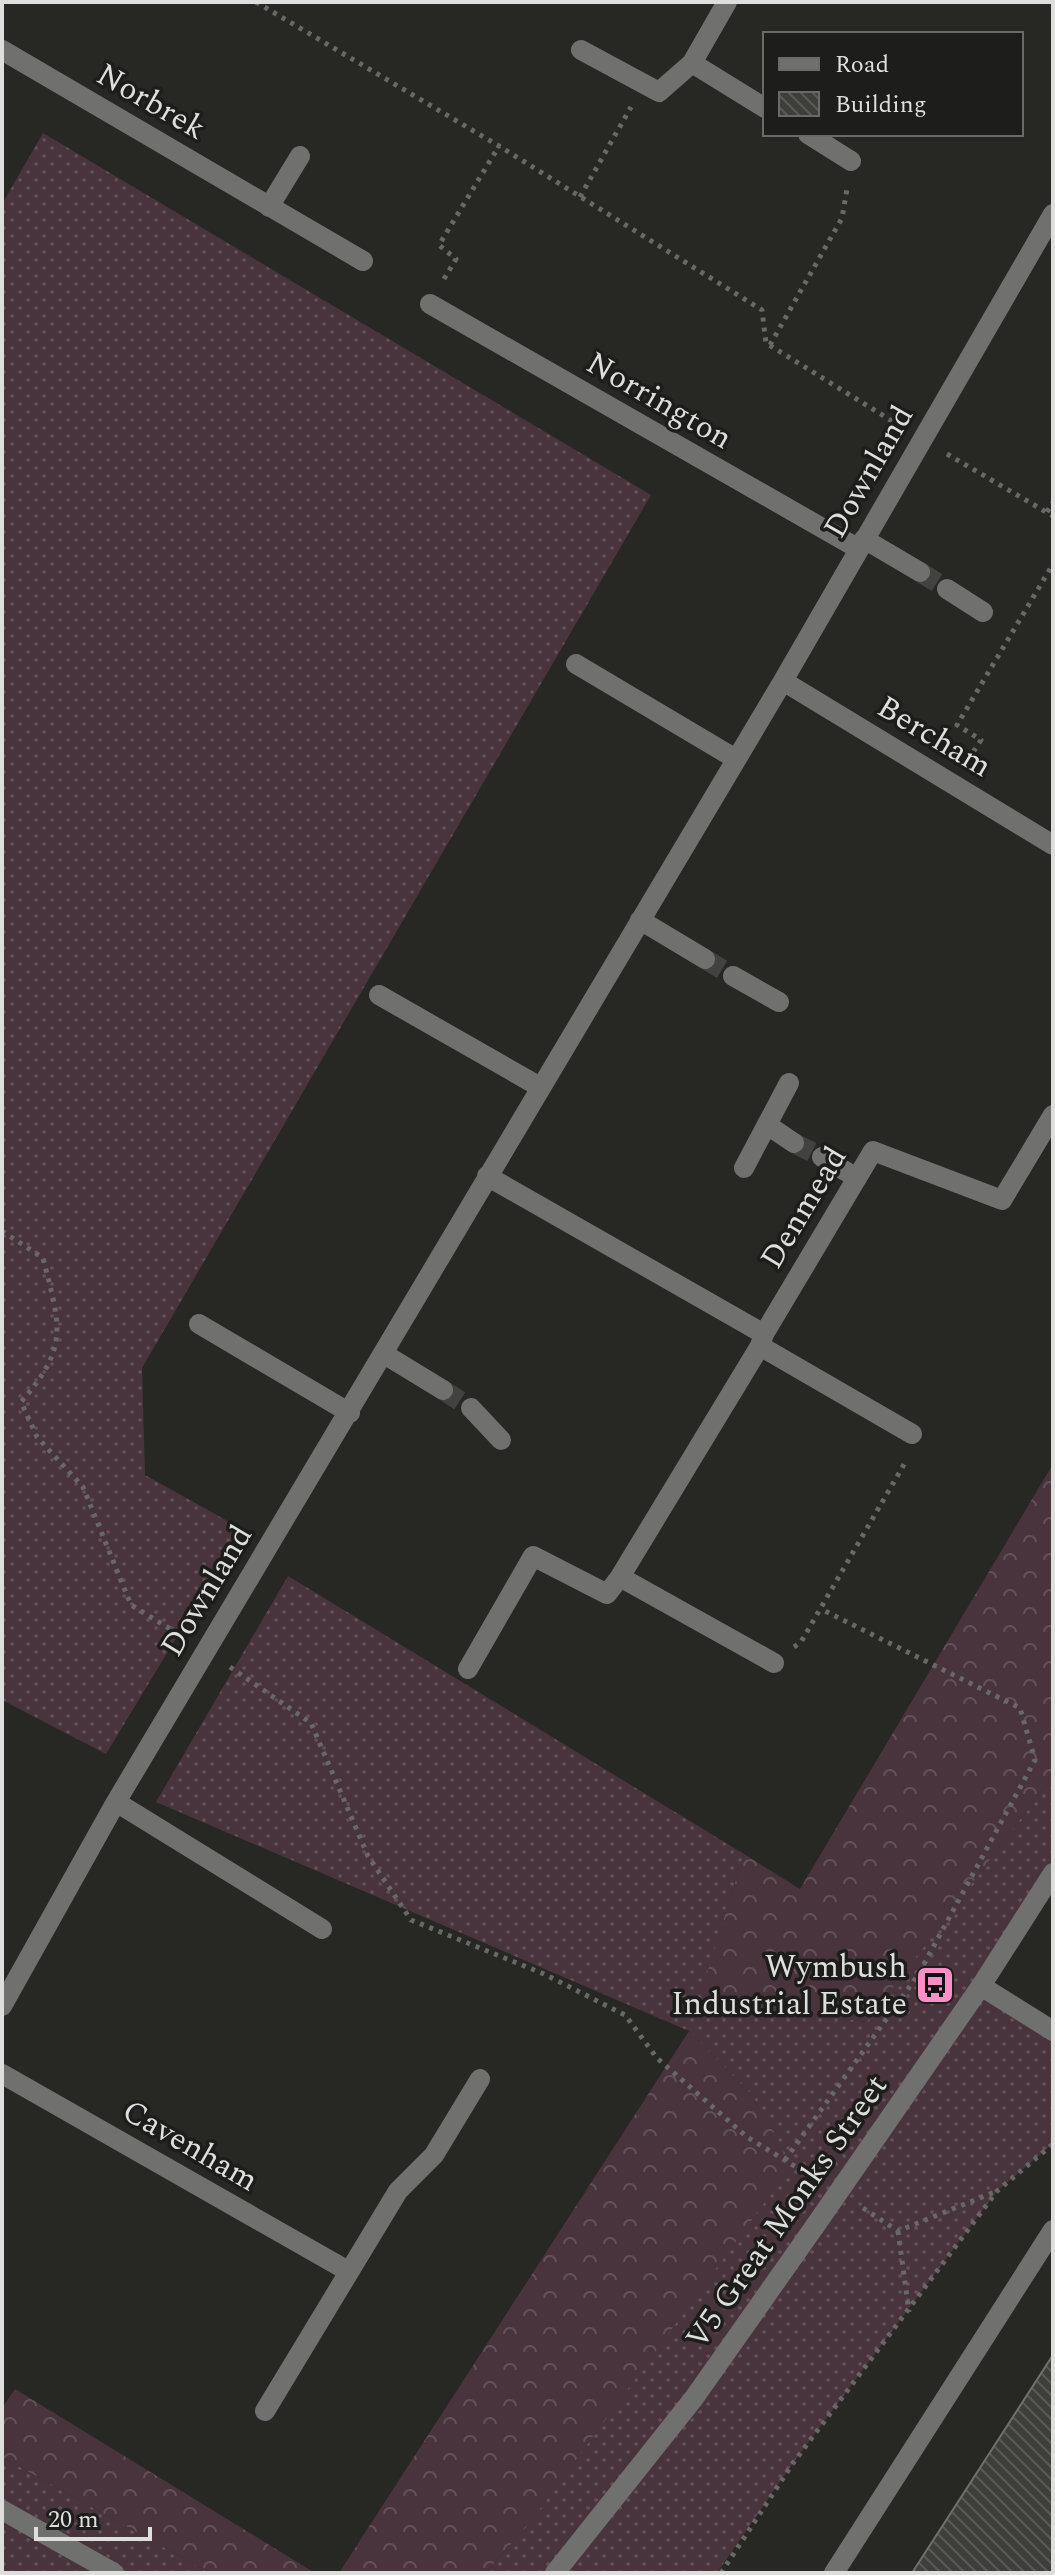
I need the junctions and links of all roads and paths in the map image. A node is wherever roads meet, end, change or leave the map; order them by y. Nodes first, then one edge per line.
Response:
1 (256, 2) edge
2 (727, 2) edge
3 (2, 50) edge
4 (581, 50) dead end
5 (692, 63) junction
6 (644, 83) junction
7 (763, 107) edge
8 (811, 136) edge
9 (499, 146) junction
10 (300, 156) dead end
11 (851, 161) joint
12 (580, 197) junction
13 (269, 207) junction
14 (1053, 214) edge
15 (363, 261) dead end
16 (430, 304) joint
17 (770, 345) junction
18 (923, 440) junction
19 (1053, 502) edge
20 (1050, 514) edge
21 (862, 544) junction
22 (1053, 564) edge
23 (920, 572) tunnel mouth
24 (947, 589) tunnel mouth
25 (983, 612) dead end
26 (576, 664) dead end
27 (783, 681) junction
28 (736, 759) junction
29 (953, 784) junction
30 (1053, 845) edge
31 (640, 920) junction
32 (705, 959) tunnel mouth
33 (733, 976) tunnel mouth
34 (379, 995) dead end
35 (779, 1002) dead end
36 (789, 1083) dead end
37 (540, 1087) junction
38 (1053, 1115) edge
39 (769, 1126) junction
40 (794, 1143) tunnel mouth
41 (822, 1157) tunnel mouth
42 (744, 1168) dead end
43 (487, 1176) junction
44 (857, 1178) junction
45 (2, 1231) edge
46 (199, 1324) dead end
47 (762, 1340) junction
48 (384, 1354) junction
49 (443, 1390) tunnel mouth
50 (471, 1408) tunnel mouth
51 (350, 1413) junction
52 (912, 1434) joint
53 (501, 1440) dead end
54 (620, 1577) junction
55 (821, 1609) junction
56 (206, 1650) junction
57 (774, 1663) joint
58 (468, 1669) dead end
59 (116, 1802) junction
60 (1053, 1873) edge
61 (322, 1929) dead end
62 (981, 1986) junction
63 (2, 2006) edge
64 (1053, 2031) edge
65 (2, 2074) edge
66 (480, 2079) dead end
67 (1053, 2144) edge
68 (785, 2160) junction
69 (825, 2185) dead end
70 (997, 2191) junction
71 (861, 2207) dead end
72 (1053, 2230) edge
73 (898, 2231) junction
74 (348, 2271) junction
75 (909, 2312) junction
76 (265, 2411) dead end
77 (2, 2510) edge
78 (114, 2573) edge
79 (555, 2573) edge
80 (721, 2573) edge
81 (834, 2573) edge

1 - 9 path
2 - 5 street
3 - 13 street, Norbrek
4 - 6 street
5 - 6 street
5 - 7 street
6 - 12 path
8 - 11 street
9 - 12 path
9 - 16 path
10 - 13 street
11 - 17 path
12 - 17 path
13 - 15 street, Norbrek
14 - 18 street, Downland
16 - 21 street, Norrington
17 - 18 path
18 - 20 path
18 - 21 street, Downland
19 - 20 path
21 - 23 street, Norrington
21 - 27 street, Downland
22 - 29 path
24 - 25 street
26 - 28 street
27 - 28 street, Downland
27 - 29 street, Bercham
28 - 31 street, Downland
29 - 30 street, Bercham
31 - 32 street
31 - 37 street, Downland
33 - 35 street
34 - 37 street
36 - 39 street
37 - 43 street, Downland
38 - 44 street, Denmead
39 - 40 street
39 - 42 street
41 - 44 street
43 - 47 street
43 - 48 street, Downland
44 - 47 street, Denmead
45 - 56 path
46 - 51 street
47 - 52 street
47 - 54 street, Denmead
48 - 49 street
48 - 51 street, Downland
50 - 53 street
51 - 56 street, Downland
52 - 55 path
54 - 57 street
54 - 58 street
55 - 57 path
55 - 68 path
56 - 59 street, Downland
56 - 68 path
59 - 61 street
59 - 63 street, Downland
60 - 62 street, V5 Great Monks Street
62 - 64 street
62 - 79 street, V5 Great Monks Street, bridge
65 - 74 street, Cavenham
66 - 74 street
67 - 70 path
68 - 69 path
70 - 73 path
70 - 75 path
71 - 73 path
72 - 81 street
73 - 75 path
74 - 76 street
75 - 80 path
77 - 78 street

